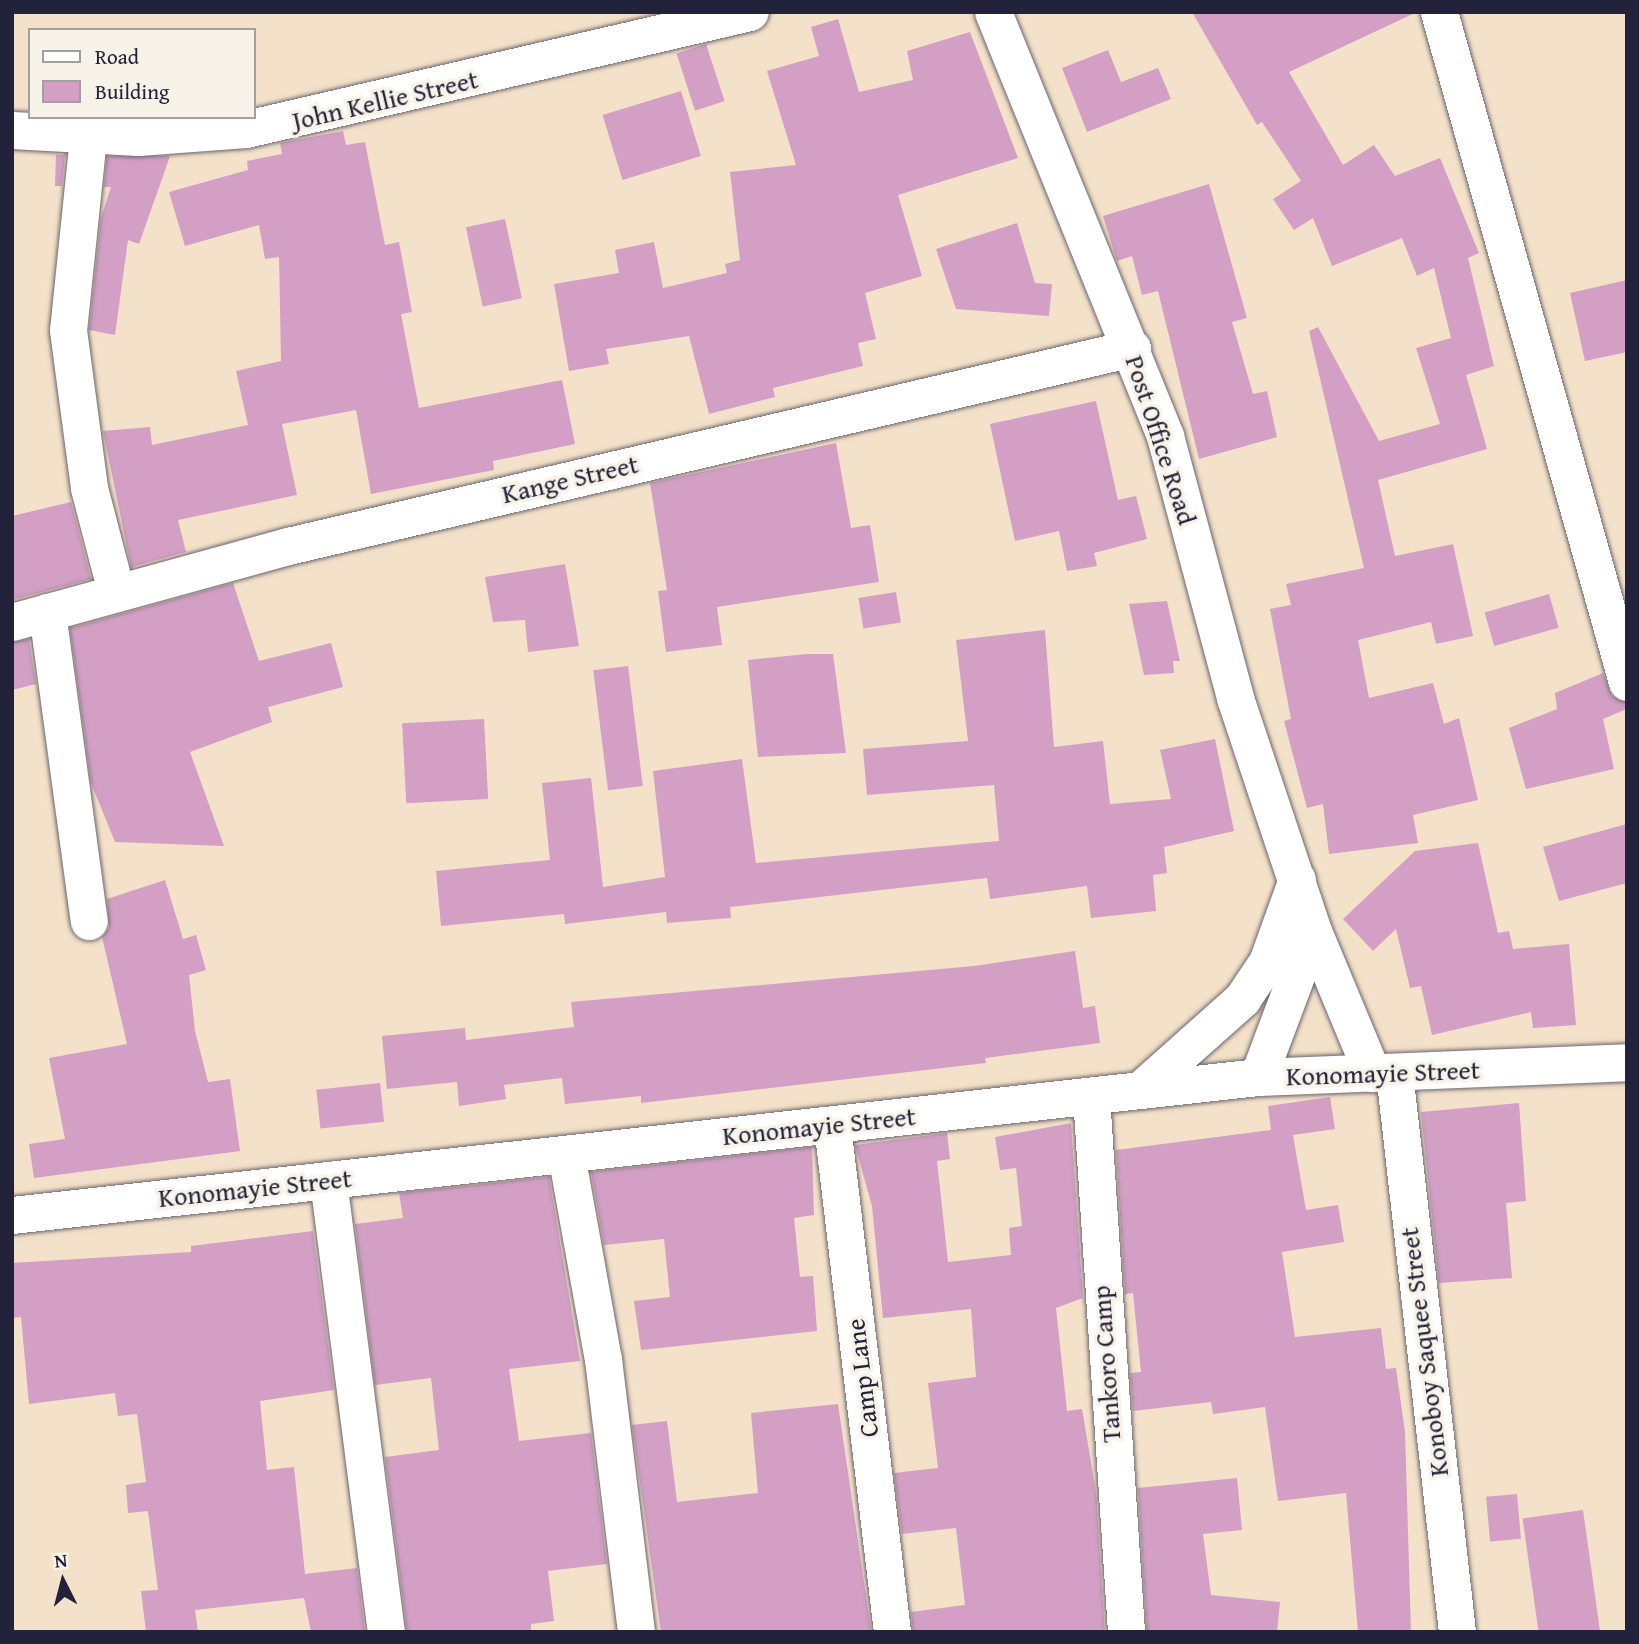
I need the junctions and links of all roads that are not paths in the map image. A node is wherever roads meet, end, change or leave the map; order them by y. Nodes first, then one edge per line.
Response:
1 (750, 12) edge
2 (993, 12) edge
3 (1439, 12) edge
4 (12, 130) edge
5 (88, 137) junction
6 (1132, 348) junction
7 (116, 592) junction
8 (47, 612) junction
9 (12, 622) edge
10 (1627, 682) edge
11 (1297, 879) junction
12 (89, 921) dead end
13 (1313, 931) junction
14 (1627, 1062) edge
15 (1383, 1073) junction
16 (1258, 1077) junction
17 (1140, 1090) junction
18 (1091, 1096) junction
19 (832, 1125) junction
20 (566, 1154) junction
21 (328, 1180) junction
22 (12, 1215) edge
23 (386, 1632) edge
24 (636, 1632) edge
25 (892, 1632) edge
26 (1126, 1632) edge
27 (1457, 1632) edge

1 - 5 street, John Kellie Street
2 - 6 street, Post Office Road
3 - 10 street
4 - 5 street, John Kellie Street
5 - 7 street
6 - 7 street, Kange Street
6 - 11 street, Post Office Road
7 - 8 street, Kange Street
8 - 9 street, Kange Street
8 - 12 street
11 - 13 street, Post Office Road
11 - 17 street
13 - 15 street, Post Office Road
13 - 16 street
14 - 15 street, Konomayie Street
15 - 16 street, Konomayie Street
15 - 27 street, Konoboy Saquee Street
16 - 17 street, Konomayie Street
17 - 18 street, Konomayie Street
18 - 19 street, Konomayie Street
18 - 26 street, Tankoro Camp
19 - 20 street, Konomayie Street
19 - 25 street, Camp Lane
20 - 21 street, Konomayie Street
20 - 24 street
21 - 22 street, Konomayie Street
21 - 23 street

